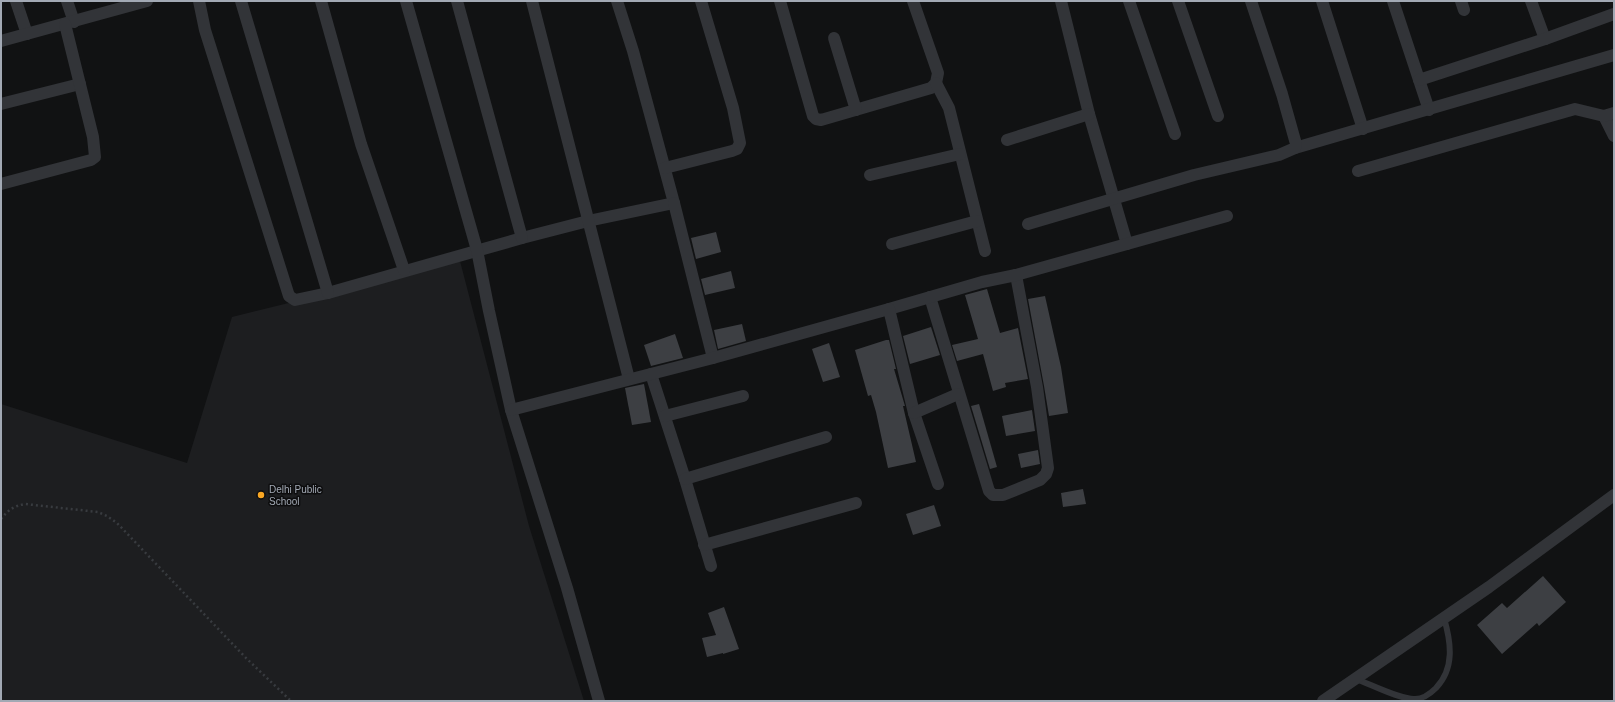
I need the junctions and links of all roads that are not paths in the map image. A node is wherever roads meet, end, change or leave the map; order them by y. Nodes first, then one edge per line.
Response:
1 (16, 1) edge
2 (67, 1) edge
3 (147, 1) edge
4 (199, 1) edge
5 (241, 1) edge
6 (321, 1) edge
7 (406, 1) edge
8 (457, 1) edge
9 (532, 1) edge
10 (617, 1) edge
11 (701, 1) edge
12 (780, 1) edge
13 (912, 1) edge
14 (1061, 1) edge
15 (1129, 1) edge
16 (1178, 1) edge
17 (1251, 1) edge
18 (1322, 1) edge
19 (1393, 1) edge
20 (1531, 1) edge
21 (1614, 14) edge
22 (70, 23) junction
23 (27, 34) junction
24 (834, 38) dead end
25 (1544, 39) junction
26 (1, 41) edge
27 (1614, 55) edge
28 (1419, 80) junction
29 (936, 82) junction
30 (80, 84) junction
31 (1, 104) edge
32 (856, 110) junction
33 (1429, 110) junction
34 (1089, 114) junction
35 (1609, 114) edge
36 (1218, 116) dead end
37 (1363, 129) junction
38 (1176, 134) dead end
39 (1614, 136) edge
40 (1007, 140) dead end
41 (1295, 148) junction
42 (960, 154) junction
43 (665, 168) junction
44 (1358, 171) dead end
45 (870, 175) dead end
46 (1, 184) edge
47 (1114, 199) junction
48 (674, 203) junction
49 (1227, 216) dead end
50 (588, 221) junction
51 (977, 221) junction
52 (1028, 224) dead end
53 (522, 238) junction
54 (892, 244) dead end
55 (1127, 244) junction
56 (477, 250) junction
57 (985, 251) dead end
58 (404, 270) junction
59 (1016, 275) junction
60 (328, 293) junction
61 (930, 297) junction
62 (888, 310) junction
63 (713, 358) junction
64 (651, 374) junction
65 (629, 379) junction
66 (958, 394) junction
67 (743, 396) dead end
68 (511, 410) junction
69 (914, 412) junction
70 (665, 416) junction
71 (826, 437) dead end
72 (685, 479) junction
73 (938, 484) dead end
74 (1614, 495) edge
75 (856, 503) dead end
76 (704, 545) junction
77 (711, 566) dead end
78 (1444, 618) junction
79 (1356, 679) junction
80 (599, 701) edge
81 (1322, 701) edge

1 - 23 street
2 - 22 street
3 - 22 street
4 - 60 street
5 - 60 street
6 - 58 street
7 - 56 street
8 - 53 street
9 - 50 street
10 - 43 street
11 - 43 street
12 - 32 street
13 - 29 street
14 - 34 street
15 - 38 street
16 - 36 street
17 - 41 street
18 - 37 street
19 - 28 street
20 - 25 street
21 - 25 street
22 - 23 street
22 - 30 street
23 - 26 street
24 - 32 street
25 - 28 street
27 - 33 street
28 - 33 street
29 - 32 street
29 - 42 street
30 - 31 street
30 - 46 street
33 - 37 street
34 - 40 street
34 - 47 street
35 - 39 street
35 - 44 street
37 - 41 street
41 - 47 street
42 - 45 street
42 - 51 street
43 - 48 street
47 - 52 street
47 - 55 street
48 - 50 street
48 - 63 street
49 - 55 street
50 - 53 street
50 - 65 street
51 - 54 street
51 - 57 street
53 - 56 street
55 - 59 street
56 - 58 street
56 - 68 street
58 - 60 street
59 - 61 street
59 - 66 street
61 - 62 street
61 - 66 street
62 - 63 street
62 - 69 street
63 - 64 street
64 - 65 street
64 - 70 street
65 - 68 street
66 - 69 street
67 - 70 street
68 - 80 street
69 - 73 street
70 - 72 street
71 - 72 street
72 - 76 street
74 - 78 street
75 - 76 street
76 - 77 street
78 - 79 street
78 - 79 lane
79 - 81 street

